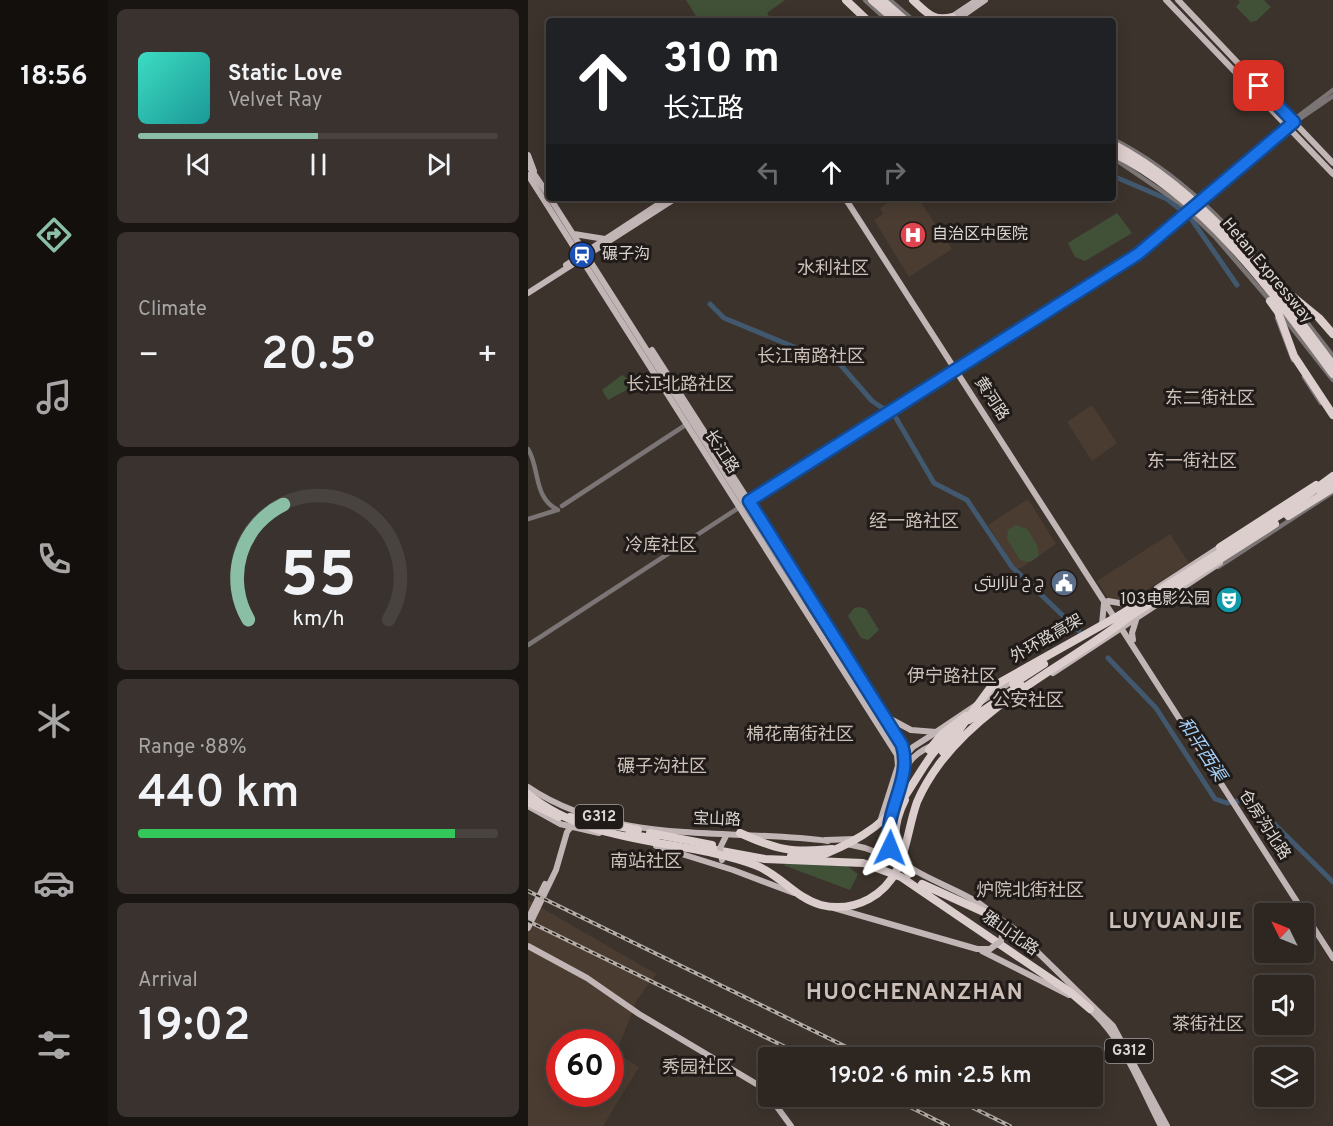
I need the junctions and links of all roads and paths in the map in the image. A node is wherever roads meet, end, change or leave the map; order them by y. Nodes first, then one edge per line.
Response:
1 (844, 0) edge
2 (865, 0) edge
3 (872, 0) edge
4 (882, 0) edge
5 (890, 0) edge
6 (912, 0) edge
7 (976, 0) edge
8 (986, 0) edge
9 (1166, 0) edge
10 (1178, 0) edge
11 (863, 18) edge
12 (885, 18) edge
13 (893, 18) edge
14 (903, 18) edge
15 (911, 18) edge
16 (930, 18) edge
17 (933, 18) edge
18 (954, 18) edge
19 (954, 18) edge
20 (1333, 90) edge
21 (1333, 96) edge
22 (1293, 121) junction
23 (1286, 126) junction
24 (1116, 141) edge
25 (1116, 146) edge
26 (528, 155) edge
27 (1116, 155) edge
28 (1116, 160) edge
29 (1333, 163) edge
30 (528, 165) edge
31 (1333, 174) edge
32 (531, 175) edge
33 (546, 192) edge
34 (546, 200) edge
35 (546, 201) edge
36 (553, 201) edge
37 (663, 201) edge
38 (671, 201) edge
39 (846, 201) edge
40 (851, 201) edge
41 (1221, 219) junction
42 (1207, 230) junction
43 (574, 234) junction
44 (606, 239) junction
45 (1227, 239) junction
46 (571, 243) junction
47 (587, 254) junction
48 (579, 258) junction
49 (565, 265) junction
50 (1247, 267) junction
51 (1259, 269) junction
52 (1275, 281) junction
53 (528, 291) edge
54 (1269, 300) junction
55 (1332, 331) edge
56 (1333, 356) edge
57 (1333, 365) edge
58 (957, 368) junction
59 (1333, 374) edge
60 (1333, 380) edge
61 (1333, 415) edge
62 (1333, 420) edge
63 (687, 424) junction
64 (528, 449) edge
65 (1333, 478) edge
66 (1333, 490) edge
67 (745, 504) junction
68 (562, 506) dead end
69 (528, 519) edge
70 (1220, 547) junction
71 (1220, 563) joint
72 (1208, 572) junction
73 (1106, 601) junction
74 (1131, 605) junction
75 (1117, 615) junction
76 (1133, 618) junction
77 (1102, 624) junction
78 (1123, 628) junction
79 (1109, 637) junction
80 (1131, 641) junction
81 (528, 645) edge
82 (883, 714) junction
83 (936, 732) junction
84 (899, 754) junction
85 (914, 754) junction
86 (907, 765) junction
87 (920, 769) junction
88 (528, 791) edge
89 (1234, 801) junction
90 (528, 804) edge
91 (560, 824) junction
92 (571, 827) junction
93 (662, 832) junction
94 (740, 834) junction
95 (673, 837) junction
96 (826, 840) junction
97 (810, 855) junction
98 (733, 870) junction
99 (909, 870) junction
100 (922, 884) junction
101 (997, 918) junction
102 (528, 919) edge
103 (528, 928) edge
104 (528, 946) edge
105 (977, 949) junction
106 (528, 952) edge
107 (1333, 953) edge
108 (1333, 958) edge
109 (1074, 989) junction
110 (1090, 1009) junction
111 (758, 1085) edge
112 (758, 1090) edge
113 (777, 1107) edge
114 (781, 1107) edge
115 (793, 1126) edge
116 (1161, 1126) edge
117 (1167, 1126) edge

1 - 11 highway
2 - 12 street
3 - 13 highway
4 - 14 highway
5 - 15 street
6 - 16 highway
6 - 17 highway
7 - 18 main road
8 - 19 main road
9 - 23 main road
10 - 22 main road
20 - 22 street
21 - 22 street
22 - 23 street
22 - 29 main road
23 - 31 main road
23 - 58 street, bridge
24 - 41 street
25 - 45 highway, Hetan Expressway
26 - 32 main road
27 - 45 highway, Hetan Expressway
28 - 42 street
30 - 32 main road
32 - 33 main road, 长江路
32 - 34 main road, 长江路
35 - 46 main road, 长江路
36 - 43 main road, 长江路
37 - 44 main road
38 - 47 main road
39 - 58 main road, 黄河路
40 - 58 main road, 黄河路
41 - 45 highway
41 - 52 street
42 - 45 highway
42 - 54 street
43 - 44 main road
43 - 47 main road, 长江路
44 - 47 main road
45 - 50 highway, Hetan Expressway
45 - 51 highway, Hetan Expressway
46 - 48 main road, 长江路
46 - 49 main road
47 - 48 main road
47 - 67 main road, 长江路
48 - 49 main road
48 - 53 main road
48 - 63 main road, 长江路
49 - 53 main road
50 - 54 highway
50 - 59 highway, Hetan Expressway
51 - 52 highway
51 - 57 highway, Hetan Expressway
52 - 55 highway
52 - 56 street
54 - 60 street
54 - 61 highway
54 - 62 street
58 - 67 street
58 - 73 main road, 黄河路
63 - 67 main road, 长江路
63 - 68 street
64 - 69 street
65 - 70 street
65 - 70 highway, bridge
65 - 75 highway, 外环路高架, bridge
66 - 71 highway
66 - 72 street
66 - 76 highway, 外环路高架
67 - 81 street
67 - 82 main road, 长江路
67 - 84 main road, 长江路
70 - 74 main road
71 - 72 main road
72 - 76 main road
73 - 74 main road
73 - 75 main road, 黄河路
73 - 77 main road
74 - 75 main road
75 - 77 main road
75 - 78 main road, 仓房沟北路
75 - 88 highway, 外环路高架, bridge
75 - 97 highway, bridge
76 - 78 main road
76 - 80 main road
76 - 87 highway, bridge
76 - 88 highway, 外环路高架, bridge
77 - 83 main road
78 - 79 main road
78 - 80 main road, 仓房沟北路
79 - 80 main road
79 - 85 main road
80 - 89 main road, 仓房沟北路
82 - 83 main road, 长江路
82 - 84 main road
83 - 84 main road
84 - 85 main road
84 - 86 main road
84 - 96 main road
85 - 86 main road
86 - 99 main road
87 - 97 highway, bridge
87 - 99 highway, bridge
88 - 93 main road, 宝山路 / G312
88 - 95 highway
89 - 107 main road, 仓房沟北路
89 - 108 main road, 仓房沟北路
90 - 91 main road, G312
90 - 97 highway
91 - 92 main road, G312
91 - 102 main road
92 - 98 main road, G312
92 - 103 main road
93 - 94 main road, 宝山路 / G312
93 - 95 highway
94 - 96 main road, 宝山路 / G312
94 - 97 highway
94 - 98 main road, bridge
95 - 97 highway
96 - 99 main road, 宝山路 / G312
97 - 110 highway, 雅山北路
98 - 105 main road, G312
99 - 100 highway
99 - 101 main road, G312
100 - 101 highway
100 - 109 highway
101 - 105 main road, bridge
101 - 109 main road, G312
104 - 111 main road
105 - 110 main road, G312
106 - 112 main road
109 - 117 main road, G312
110 - 116 main road, G312
113 - 115 main road
114 - 115 main road

